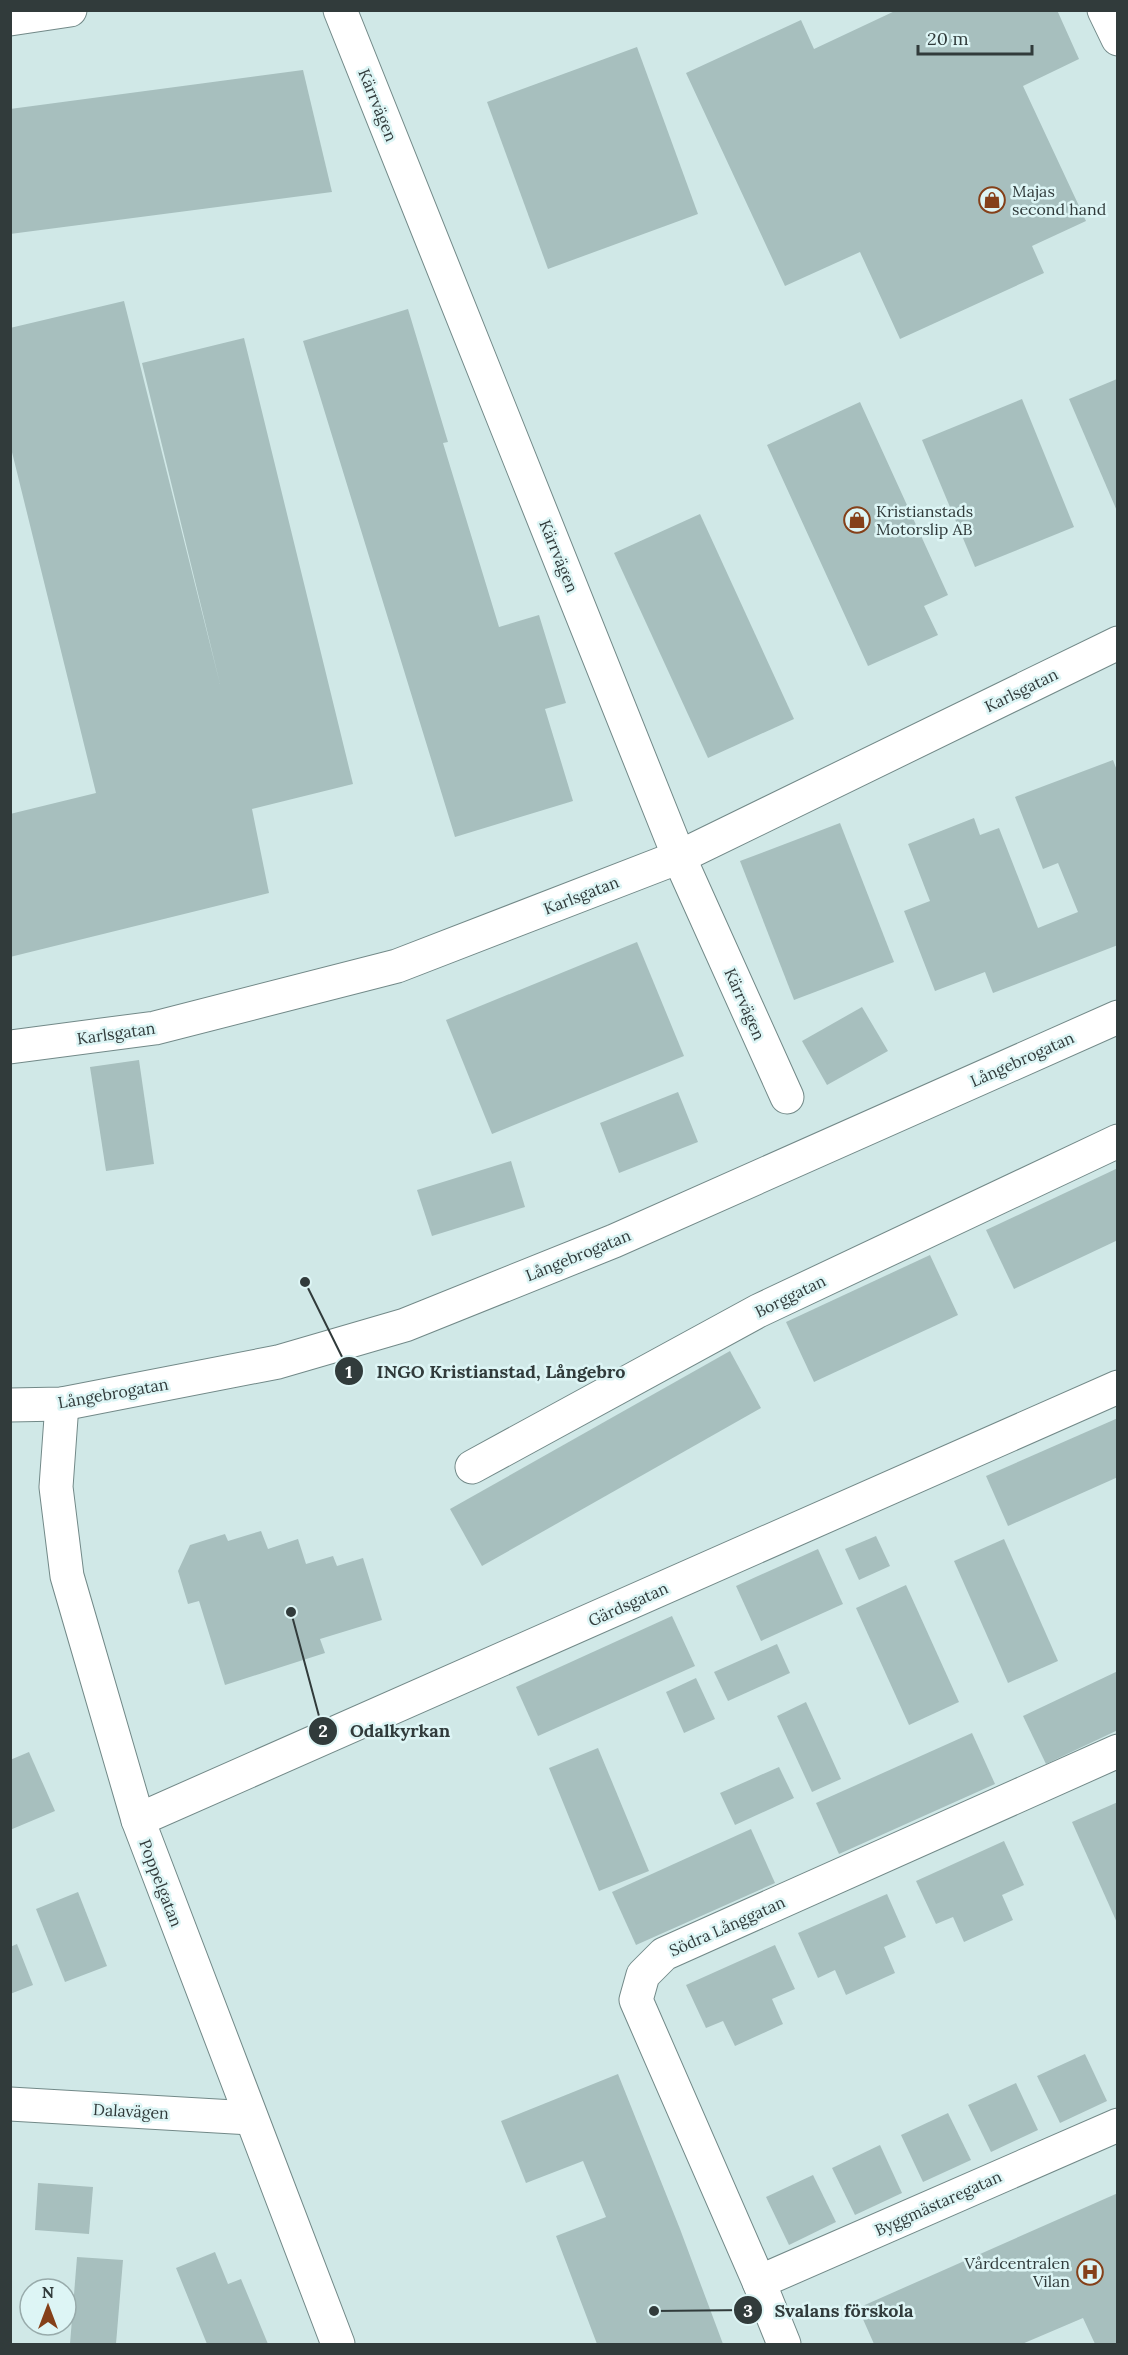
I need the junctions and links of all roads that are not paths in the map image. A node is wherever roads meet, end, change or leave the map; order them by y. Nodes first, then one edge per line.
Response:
1 (70, 10) edge
2 (340, 10) edge
3 (1104, 10) edge
4 (10, 19) edge
5 (1118, 39) edge
6 (1118, 643) edge
7 (679, 857) junction
8 (1118, 1017) edge
9 (10, 1047) edge
10 (787, 1097) dead end
11 (1118, 1141) edge
12 (1118, 1387) edge
13 (62, 1404) junction
14 (10, 1405) edge
15 (472, 1467) dead end
16 (1118, 1751) edge
17 (138, 1820) junction
18 (10, 2104) edge
19 (251, 2118) junction
20 (1118, 2125) edge
21 (759, 2282) junction
22 (338, 2344) edge
23 (784, 2344) edge

1 - 4 street
2 - 7 street, Kärrvägen
3 - 5 street
6 - 7 street, Karlsgatan
7 - 9 street, Karlsgatan
7 - 10 street, Kärrvägen
8 - 13 street, Långebrogatan
11 - 15 street, Borggatan
12 - 17 street, Gärdsgatan
13 - 14 street, Långebrogatan
13 - 17 street, Poppelgatan
16 - 21 street, Södra Långgatan
17 - 19 street, Poppelgatan
18 - 19 street, Dalavägen
19 - 22 street, Poppelgatan
20 - 21 street, Byggmästaregatan
21 - 23 street, Södra Långgatan

